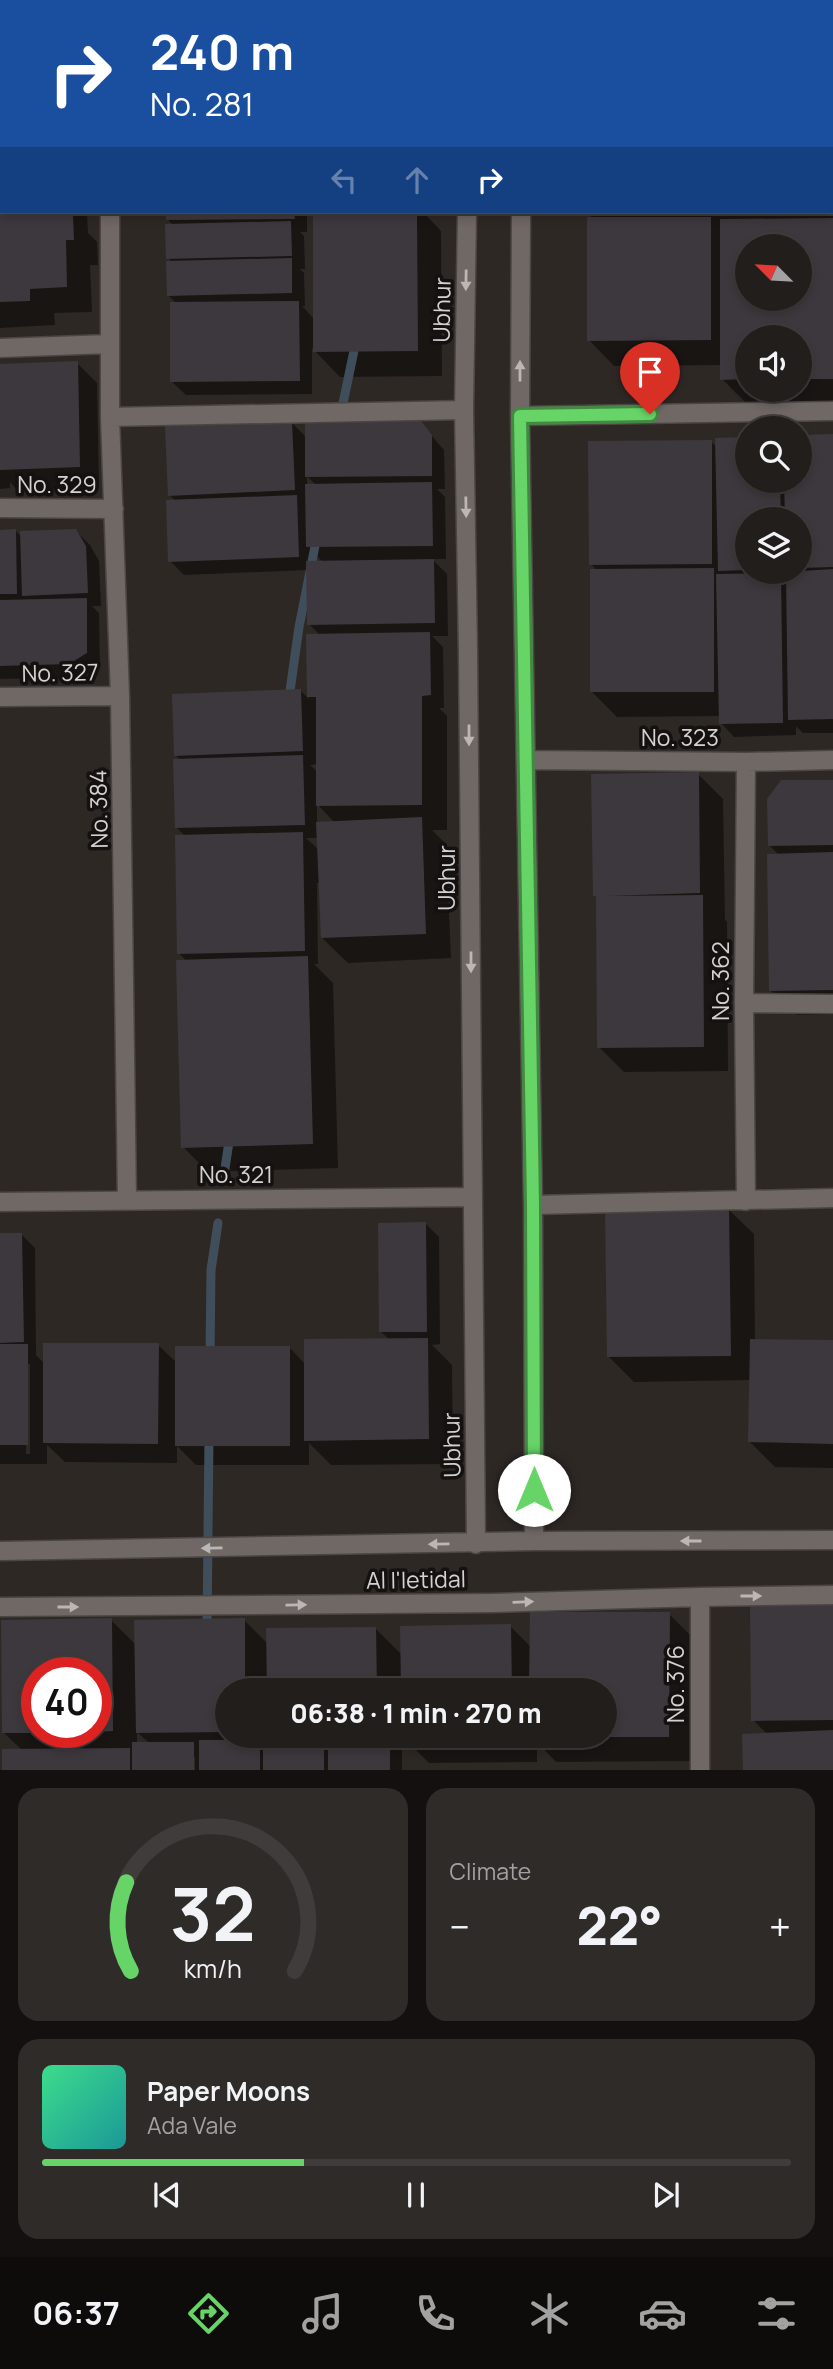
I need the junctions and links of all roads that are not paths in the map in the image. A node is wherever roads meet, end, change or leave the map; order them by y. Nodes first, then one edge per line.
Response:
1 (110, 214) edge
2 (467, 214) edge
3 (521, 214) edge
4 (109, 344) junction
5 (0, 348) edge
6 (464, 411) junction
7 (833, 411) edge
8 (520, 416) junction
9 (110, 417) junction
10 (0, 508) edge
11 (114, 509) junction
12 (120, 696) junction
13 (0, 697) edge
14 (526, 760) junction
15 (833, 760) edge
16 (746, 762) junction
17 (744, 1003) junction
18 (833, 1004) edge
19 (473, 1197) junction
20 (833, 1198) edge
21 (127, 1200) junction
22 (746, 1201) junction
23 (0, 1202) edge
24 (533, 1205) junction
25 (833, 1540) edge
26 (534, 1541) junction
27 (476, 1544) junction
28 (0, 1551) edge
29 (833, 1595) edge
30 (700, 1597) junction
31 (0, 1607) edge
32 (699, 1770) edge

1 - 4 street, No. 384
2 -> 6 street, Ubhur
8 -> 3 street
4 - 5 street
4 - 9 street, No. 384
6 - 9 street
6 -> 19 street, Ubhur
7 - 8 street
8 - 14 street
9 - 11 street, No. 384
10 - 11 street, No. 329
11 - 12 street, No. 384
12 - 13 street, No. 327
12 - 21 street, No. 384
14 - 16 street, No. 323
14 - 24 street
15 - 16 street, No. 323
16 - 17 street, No. 362
17 - 18 street
17 - 22 street, No. 362
19 - 21 street, No. 321
19 - 27 street, Ubhur
20 - 22 street
21 - 23 street, No. 321
22 - 24 street
24 - 26 street
25 -> 26 street, Al I'Ietidal
26 - 27 street, Al I'Ietidal
27 -> 28 street, Al I'Ietidal
30 -> 29 street, Al I'Ietidal
31 -> 30 street, Al I'Ietidal
30 - 32 street, No. 376

